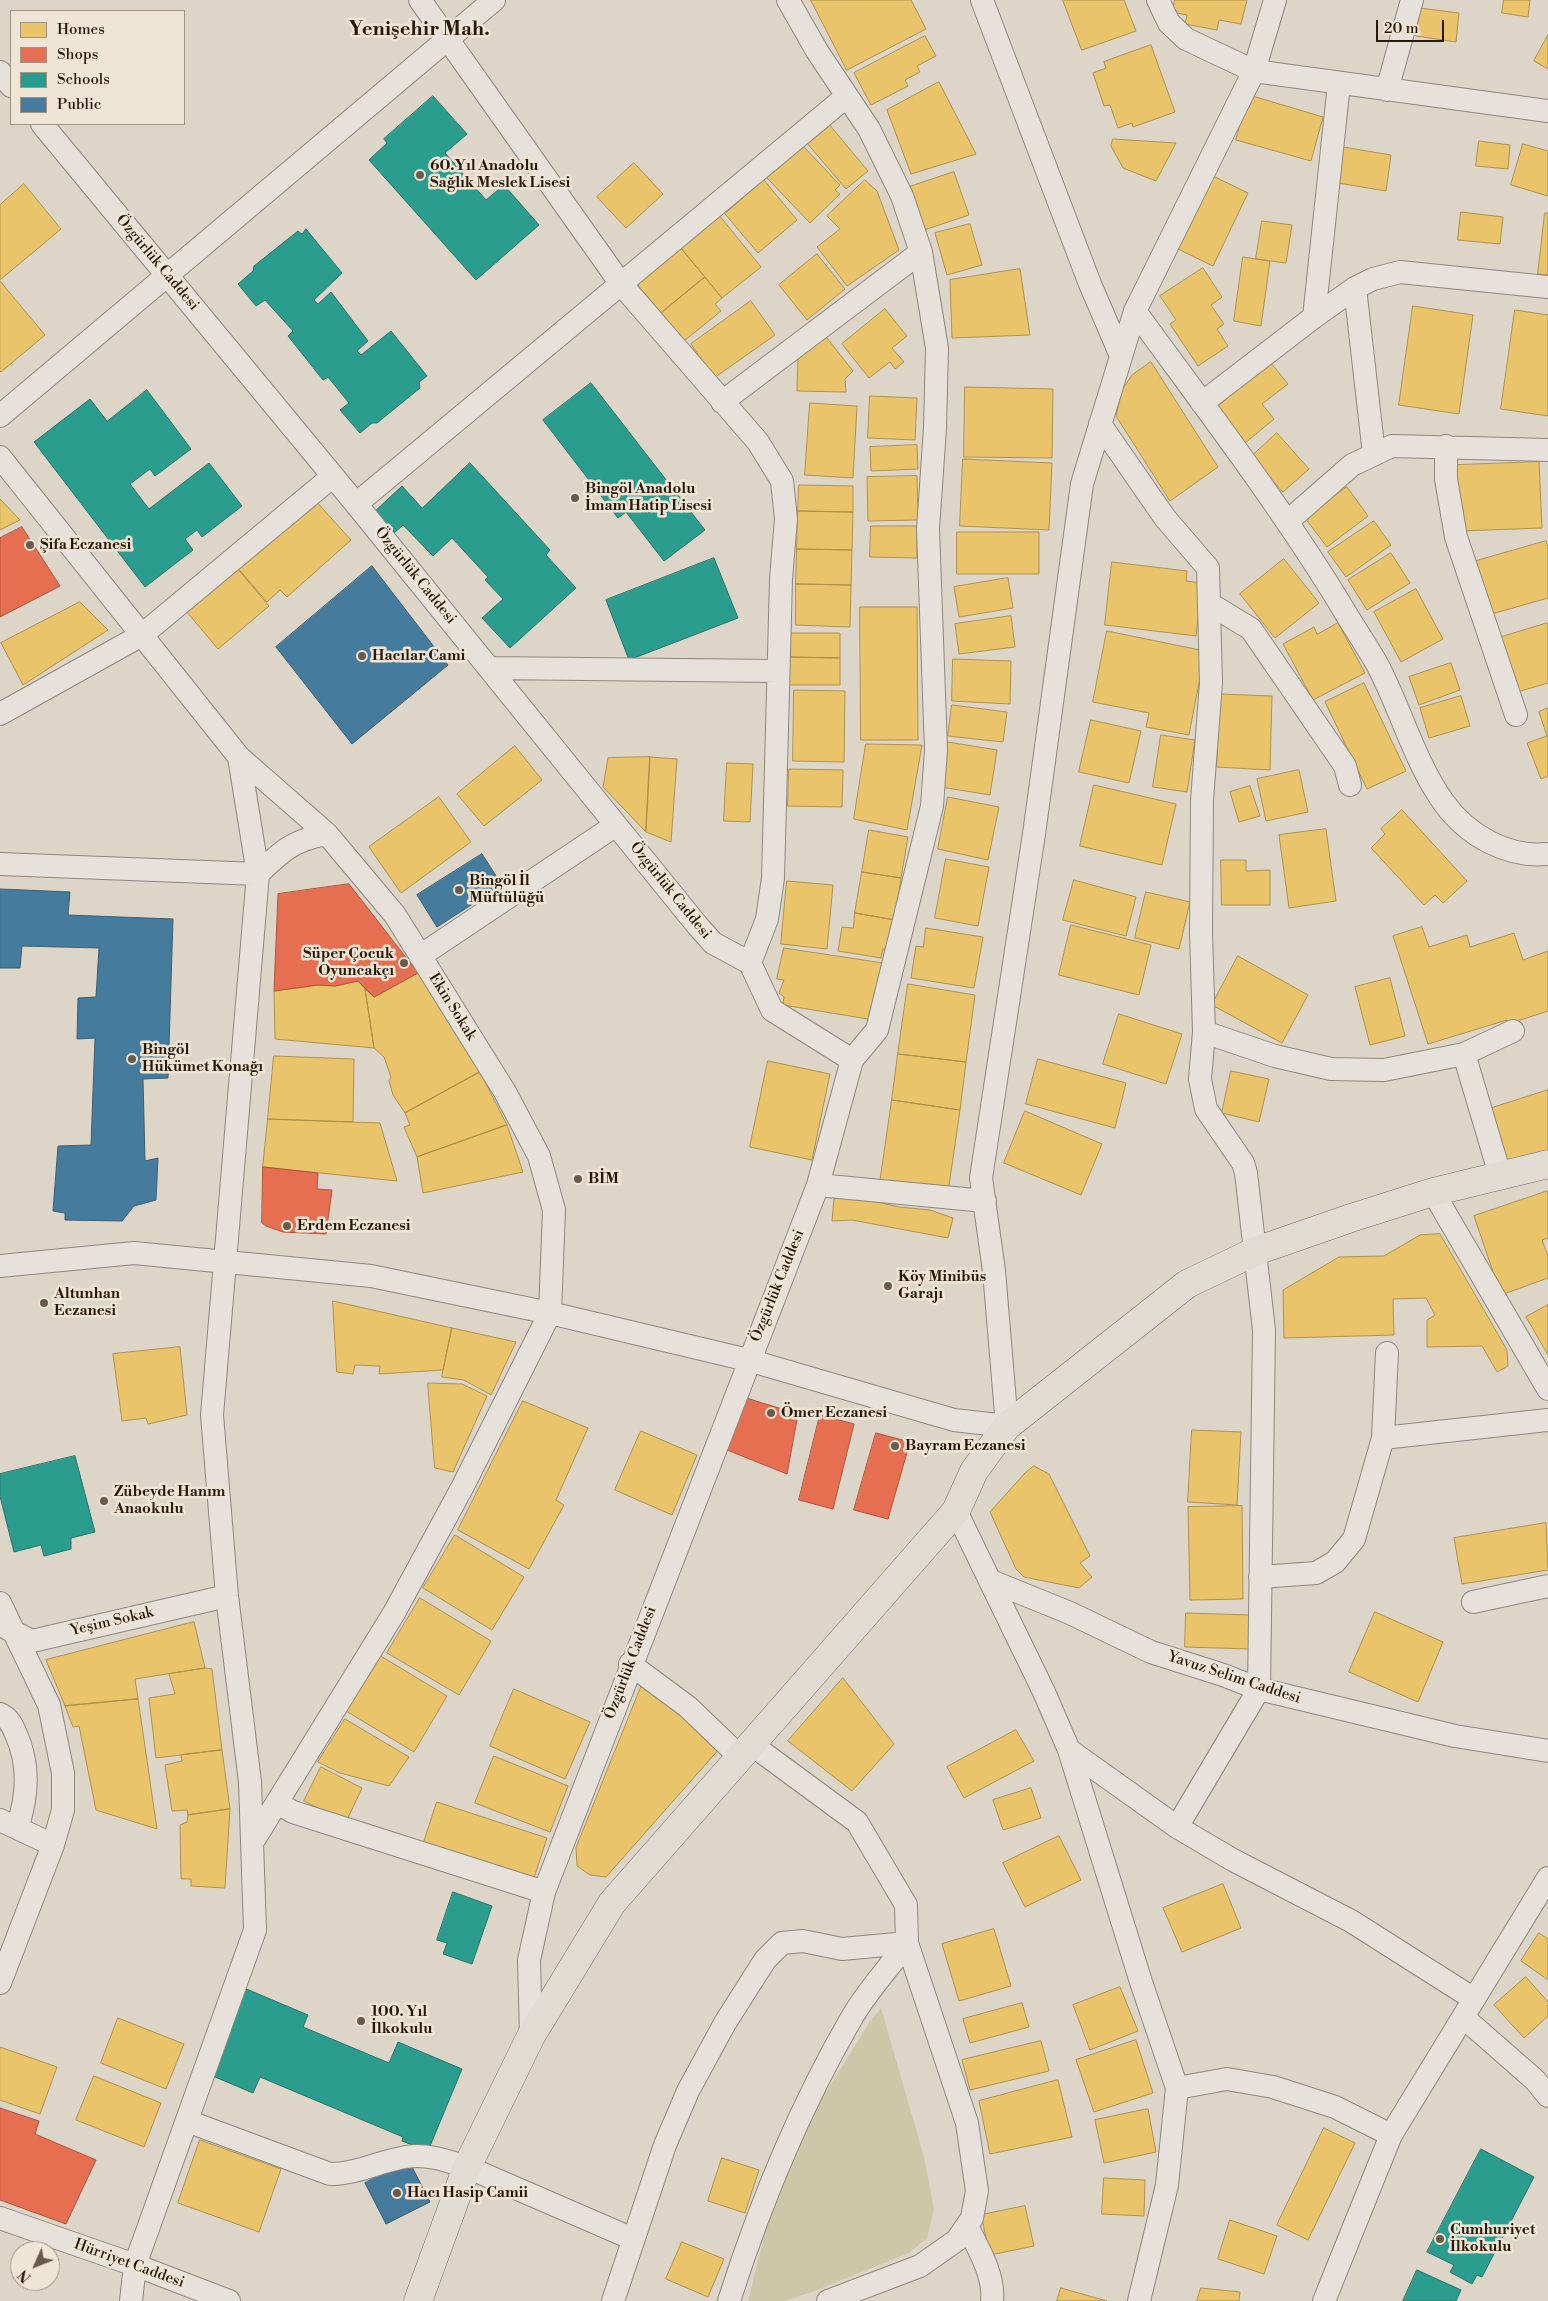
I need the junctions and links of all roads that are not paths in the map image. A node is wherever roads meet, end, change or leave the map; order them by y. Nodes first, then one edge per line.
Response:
1 (420, 0) edge
2 (494, 0) edge
3 (788, 0) edge
4 (982, 0) edge
5 (1158, 0) edge
6 (1274, 0) edge
7 (1412, 0) edge
8 (447, 40) junction
9 (1254, 71) junction
10 (0, 72) edge
11 (1339, 84) junction
12 (10, 85) edge
13 (1387, 90) junction
14 (847, 96) junction
15 (1548, 111) edge
16 (43, 125) edge
17 (921, 252) junction
18 (167, 275) junction
19 (621, 284) junction
20 (1355, 288) junction
21 (1548, 288) edge
22 (1135, 311) junction
23 (1314, 318) junction
24 (1121, 356) junction
25 (722, 402) junction
26 (1202, 403) junction
27 (0, 416) edge
28 (1100, 424) junction
29 (1446, 446) junction
30 (1548, 450) edge
31 (1374, 454) junction
32 (0, 457) edge
33 (333, 476) junction
34 (356, 504) junction
35 (1288, 522) junction
36 (1210, 604) junction
37 (142, 635) junction
38 (489, 668) junction
39 (778, 671) junction
40 (0, 714) edge
41 (1516, 715) dead end
42 (238, 757) junction
43 (1350, 785) dead end
44 (616, 824) junction
45 (327, 834) junction
46 (1548, 854) edge
47 (0, 864) edge
48 (258, 874) junction
49 (420, 956) junction
50 (750, 963) junction
51 (1514, 1031) dead end
52 (1204, 1032) junction
53 (1464, 1054) junction
54 (852, 1060) junction
55 (1548, 1164) edge
56 (1500, 1175) junction
57 (818, 1185) junction
58 (1434, 1192) junction
59 (985, 1201) junction
60 (1256, 1251) junction
61 (224, 1262) junction
62 (0, 1266) edge
63 (550, 1313) junction
64 (1387, 1353) dead end
65 (748, 1360) junction
66 (1548, 1389) edge
67 (1548, 1420) edge
68 (1007, 1426) junction
69 (1383, 1438) junction
70 (956, 1511) junction
71 (1260, 1577) junction
72 (991, 1582) junction
73 (1548, 1586) edge
74 (227, 1596) junction
75 (1473, 1602) dead end
76 (0, 1603) edge
77 (7, 1629) edge
78 (630, 1664) junction
79 (1259, 1689) junction
80 (0, 1714) edge
81 (1069, 1750) junction
82 (746, 1751) junction
83 (1548, 1751) edge
84 (277, 1803) junction
85 (8, 1824) edge
86 (1177, 1827) junction
87 (252, 1843) junction
88 (53, 1845) junction
89 (1548, 1878) edge
90 (544, 1892) junction
91 (907, 1943) junction
92 (0, 1983) edge
93 (1468, 2008) junction
94 (531, 2036) junction
95 (1177, 2088) junction
96 (1548, 2096) edge
97 (187, 2121) junction
98 (1391, 2135) junction
99 (467, 2167) junction
100 (0, 2218) edge
101 (967, 2226) junction
102 (633, 2240) junction
103 (135, 2265) junction
104 (131, 2301) edge
105 (229, 2301) edge
106 (418, 2301) edge
107 (613, 2301) edge
108 (729, 2301) edge
109 (828, 2301) edge
110 (992, 2301) edge
111 (1139, 2301) edge
112 (1324, 2301) edge

1 - 8 street
2 - 8 street
3 - 14 street
4 - 24 street
5 - 9 street
6 - 9 street
7 - 13 street
8 - 18 street
8 - 19 street
9 - 11 street
9 - 22 street
10 - 12 street
11 - 13 street
11 - 23 street
13 - 15 street
14 - 17 street
14 - 19 street
16 - 18 street, Özgürlük Caddesi
17 - 25 street
17 - 54 street
18 - 27 street
18 - 33 street, Özgürlük Caddesi
19 - 25 street
19 - 34 street
20 - 21 street
20 - 23 street
20 - 31 street
22 - 24 street
22 - 26 street
23 - 26 street
24 - 28 street
25 - 39 street
26 - 35 street
28 - 36 street
28 - 59 street
29 - 30 street
29 - 31 street
29 - 41 street
31 - 35 street
32 - 37 street, Ekin Sokak
33 - 34 street, Özgürlük Caddesi
33 - 37 street
34 - 38 street, Özgürlük Caddesi
35 - 46 street
36 - 43 street
36 - 52 street
37 - 40 street
37 - 42 street, Ekin Sokak
38 - 39 street
38 - 44 street, Özgürlük Caddesi
39 - 50 street
42 - 45 street, Ekin Sokak
42 - 48 street
44 - 49 street
44 - 50 street, Özgürlük Caddesi
45 - 48 street
45 - 49 street, Ekin Sokak
47 - 48 street
48 - 61 street
49 - 63 street, Ekin Sokak
50 - 54 street
51 - 53 street
52 - 53 street
52 - 60 street
53 - 56 street
54 - 57 street, Özgürlük Caddesi
55 - 56 main road
56 - 58 main road
57 - 59 street
57 - 65 street, Özgürlük Caddesi
58 - 60 main road
58 - 66 street
59 - 68 street
60 - 68 main road
60 - 71 street
61 - 62 street
61 - 63 street
61 - 74 street
63 - 65 street
63 - 84 street
64 - 69 street
65 - 68 street
65 - 78 street, Özgürlük Caddesi
67 - 69 street
68 - 70 main road
69 - 71 street
70 - 72 street
70 - 82 main road
71 - 79 street
72 - 79 street, Yavuz Selim Caddesi
72 - 81 street
73 - 75 street
74 - 77 street, Yeşim Sokak
74 - 87 street
76 - 77 street
77 - 88 street
78 - 82 street
78 - 90 street, Özgürlük Caddesi
79 - 83 street, Yavuz Selim Caddesi
79 - 86 street
80 - 85 street
81 - 86 street
81 - 95 street
82 - 91 street
82 - 94 main road
84 - 87 street
84 - 90 street
85 - 88 street
86 - 93 street
87 - 97 street
88 - 92 street
89 - 93 street
90 - 94 street, Özgürlük Caddesi
91 - 101 street
91 - 102 street
91 - 108 street
93 - 96 street
93 - 98 street
94 - 99 main road
95 - 98 street
95 - 111 street
97 - 99 street
97 - 103 street
98 - 112 street
99 - 102 street
99 - 106 main road
100 - 103 street, Hürriyet Caddesi
101 - 109 street
101 - 110 street
102 - 107 street
103 - 104 street
103 - 105 street, Hürriyet Caddesi

